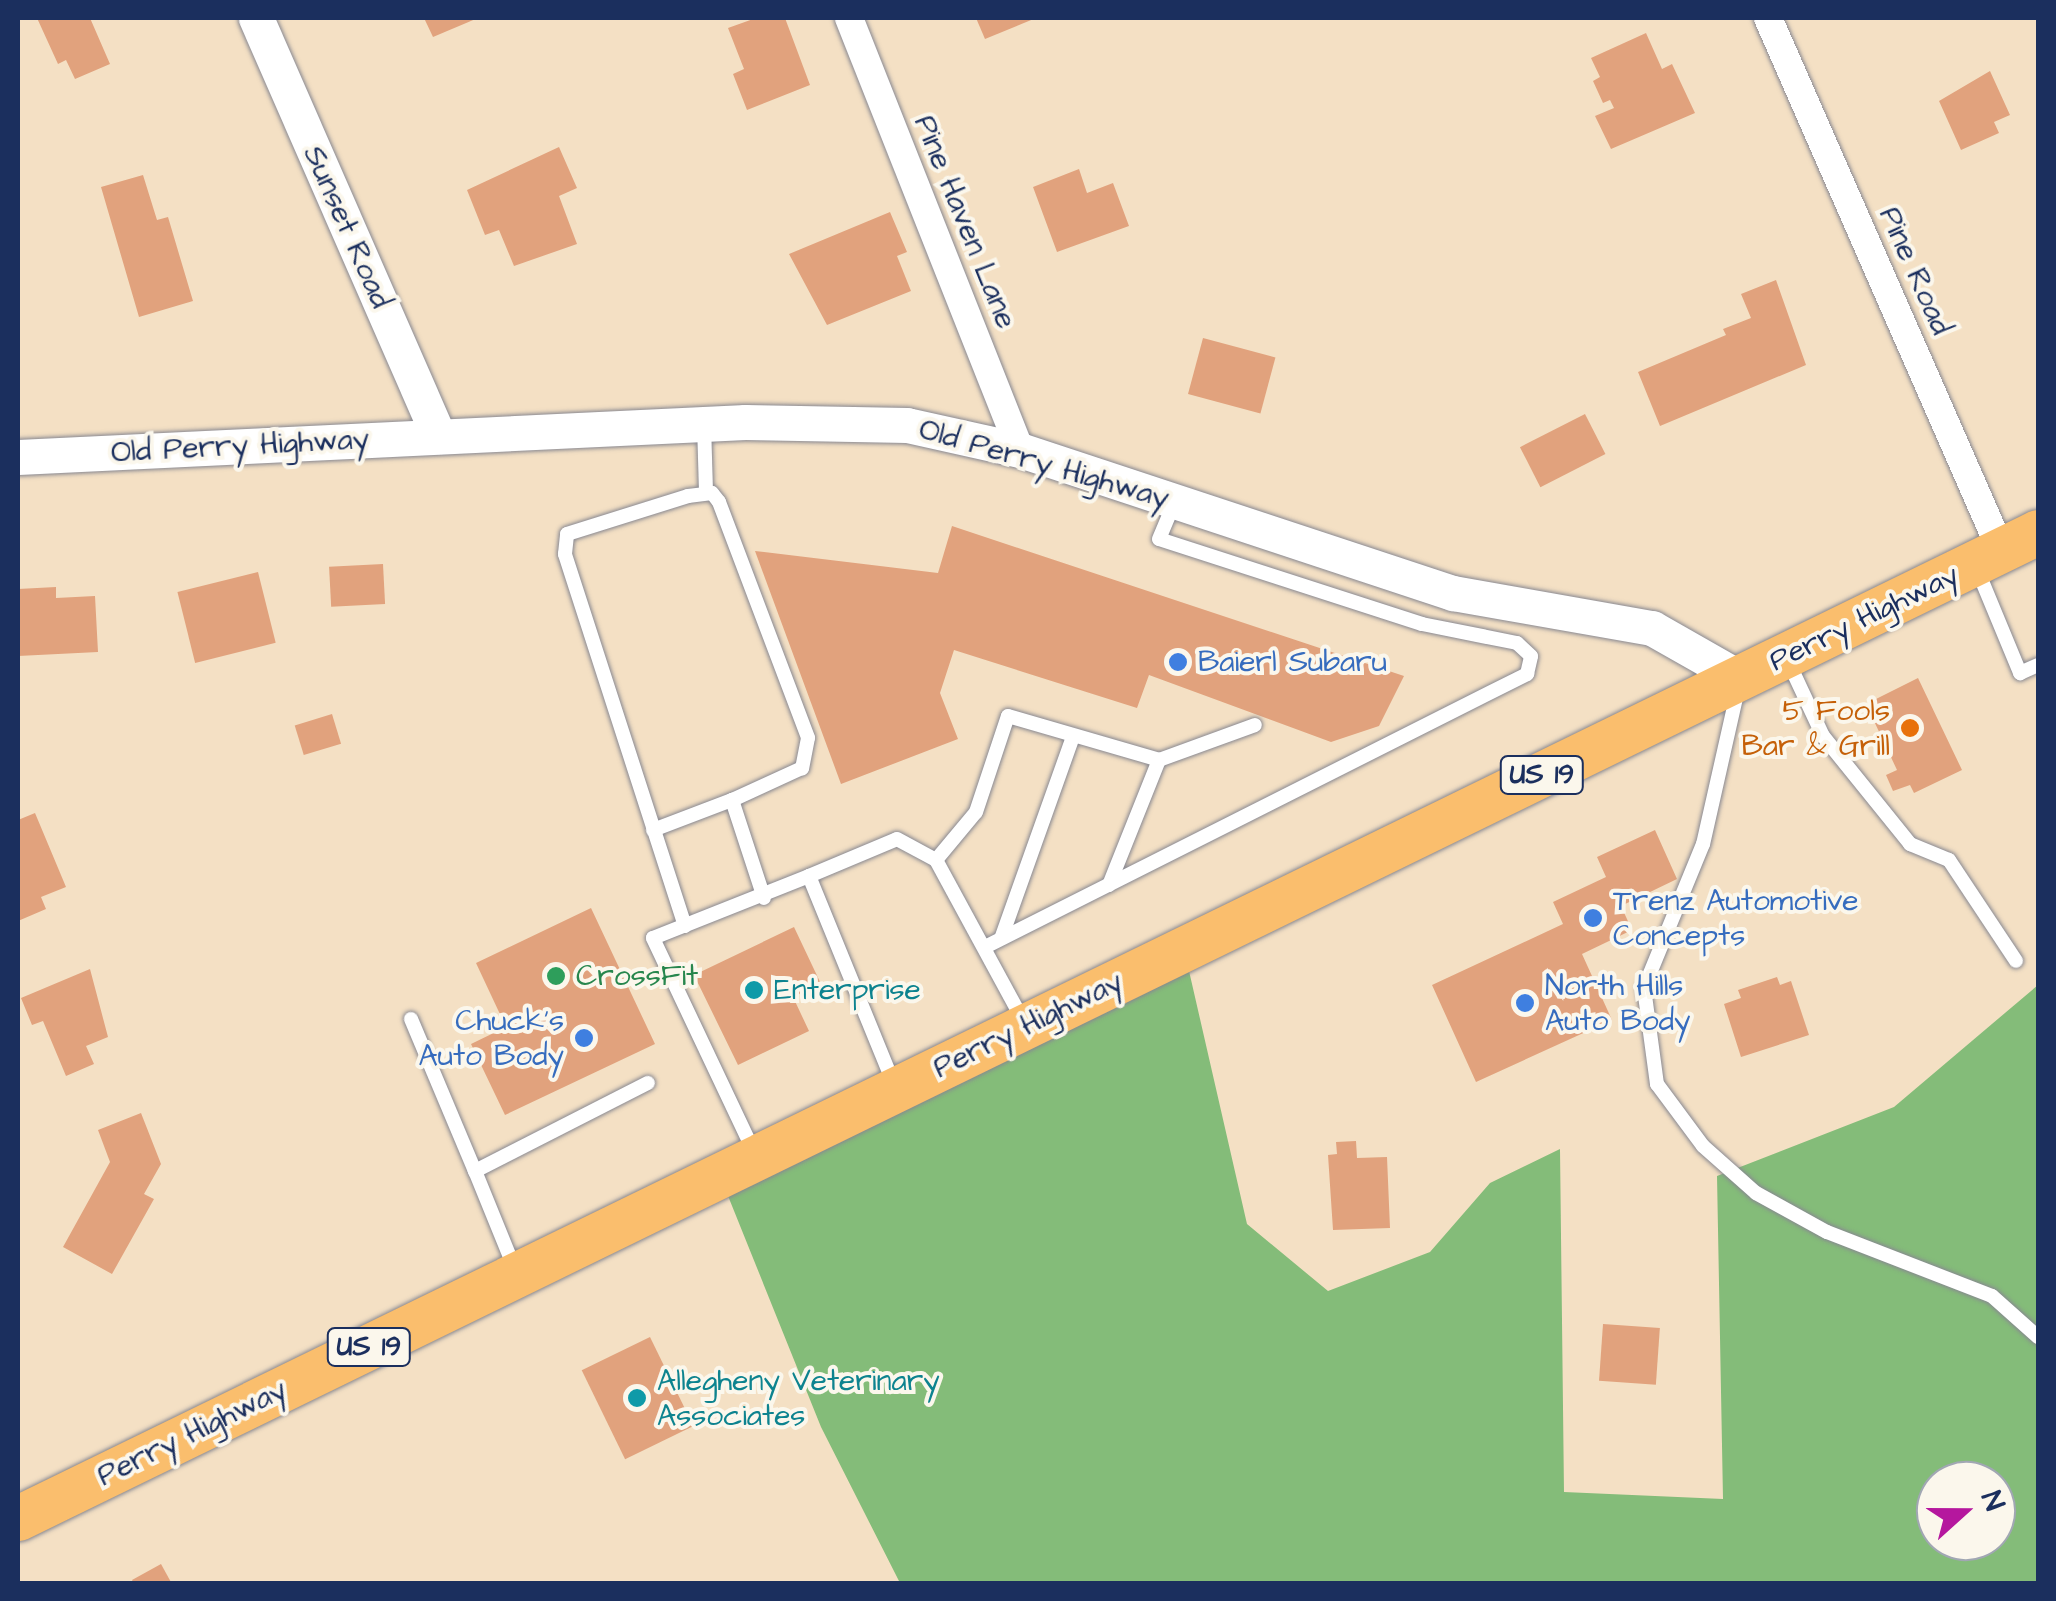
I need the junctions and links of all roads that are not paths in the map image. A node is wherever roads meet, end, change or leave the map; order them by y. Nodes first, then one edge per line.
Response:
1 (256, 18) edge
2 (848, 18) edge
3 (1768, 18) edge
4 (704, 424) junction
5 (438, 436) junction
6 (1020, 450) junction
7 (18, 457) edge
8 (706, 493) junction
9 (1176, 501) junction
10 (2005, 549) edge
11 (1786, 656) junction
12 (2038, 666) edge
13 (1740, 678) junction
14 (1255, 725) dead end
15 (1073, 738) junction
16 (1159, 760) junction
17 (732, 800) junction
18 (653, 830) junction
19 (936, 860) junction
20 (810, 876) junction
21 (1110, 885) junction
22 (764, 898) junction
23 (685, 926) junction
24 (1002, 936) junction
25 (987, 946) junction
26 (2016, 962) dead end
27 (412, 1019) dead end
28 (1026, 1026) junction
29 (648, 1083) dead end
30 (896, 1089) junction
31 (757, 1158) junction
32 (475, 1171) junction
33 (518, 1274) junction
34 (2038, 1337) edge
35 (18, 1518) edge

1 - 5 street, Sunset Road
2 - 6 street, Pine Haven Lane
3 - 10 street, Pine Road
4 - 5 street, Old Perry Highway
4 - 6 street, Old Perry Highway
4 - 8 lane
5 - 7 street, Old Perry Highway
6 - 9 street, Old Perry Highway
8 - 17 lane
8 - 18 lane
9 - 13 street, Old Perry Highway
9 - 21 lane
10 - 11 main road, Perry Highway / US 19
10 - 12 lane
11 - 13 main road, Perry Highway / US 19
11 - 26 lane
13 - 28 main road, Perry Highway / US 19
13 - 34 lane
14 - 16 lane
15 - 16 lane
15 - 19 lane
15 - 24 lane
16 - 21 lane
17 - 18 lane
17 - 22 lane
18 - 23 lane
19 - 20 lane
19 - 25 lane
20 - 22 lane
20 - 30 lane
21 - 24 lane
22 - 23 lane
23 - 31 lane
24 - 25 lane
25 - 28 lane
27 - 32 lane
28 - 30 main road, Perry Highway / US 19
29 - 32 lane
30 - 31 main road, Perry Highway / US 19
31 - 33 main road, Perry Highway / US 19
32 - 33 lane
33 - 35 main road, Perry Highway / US 19

